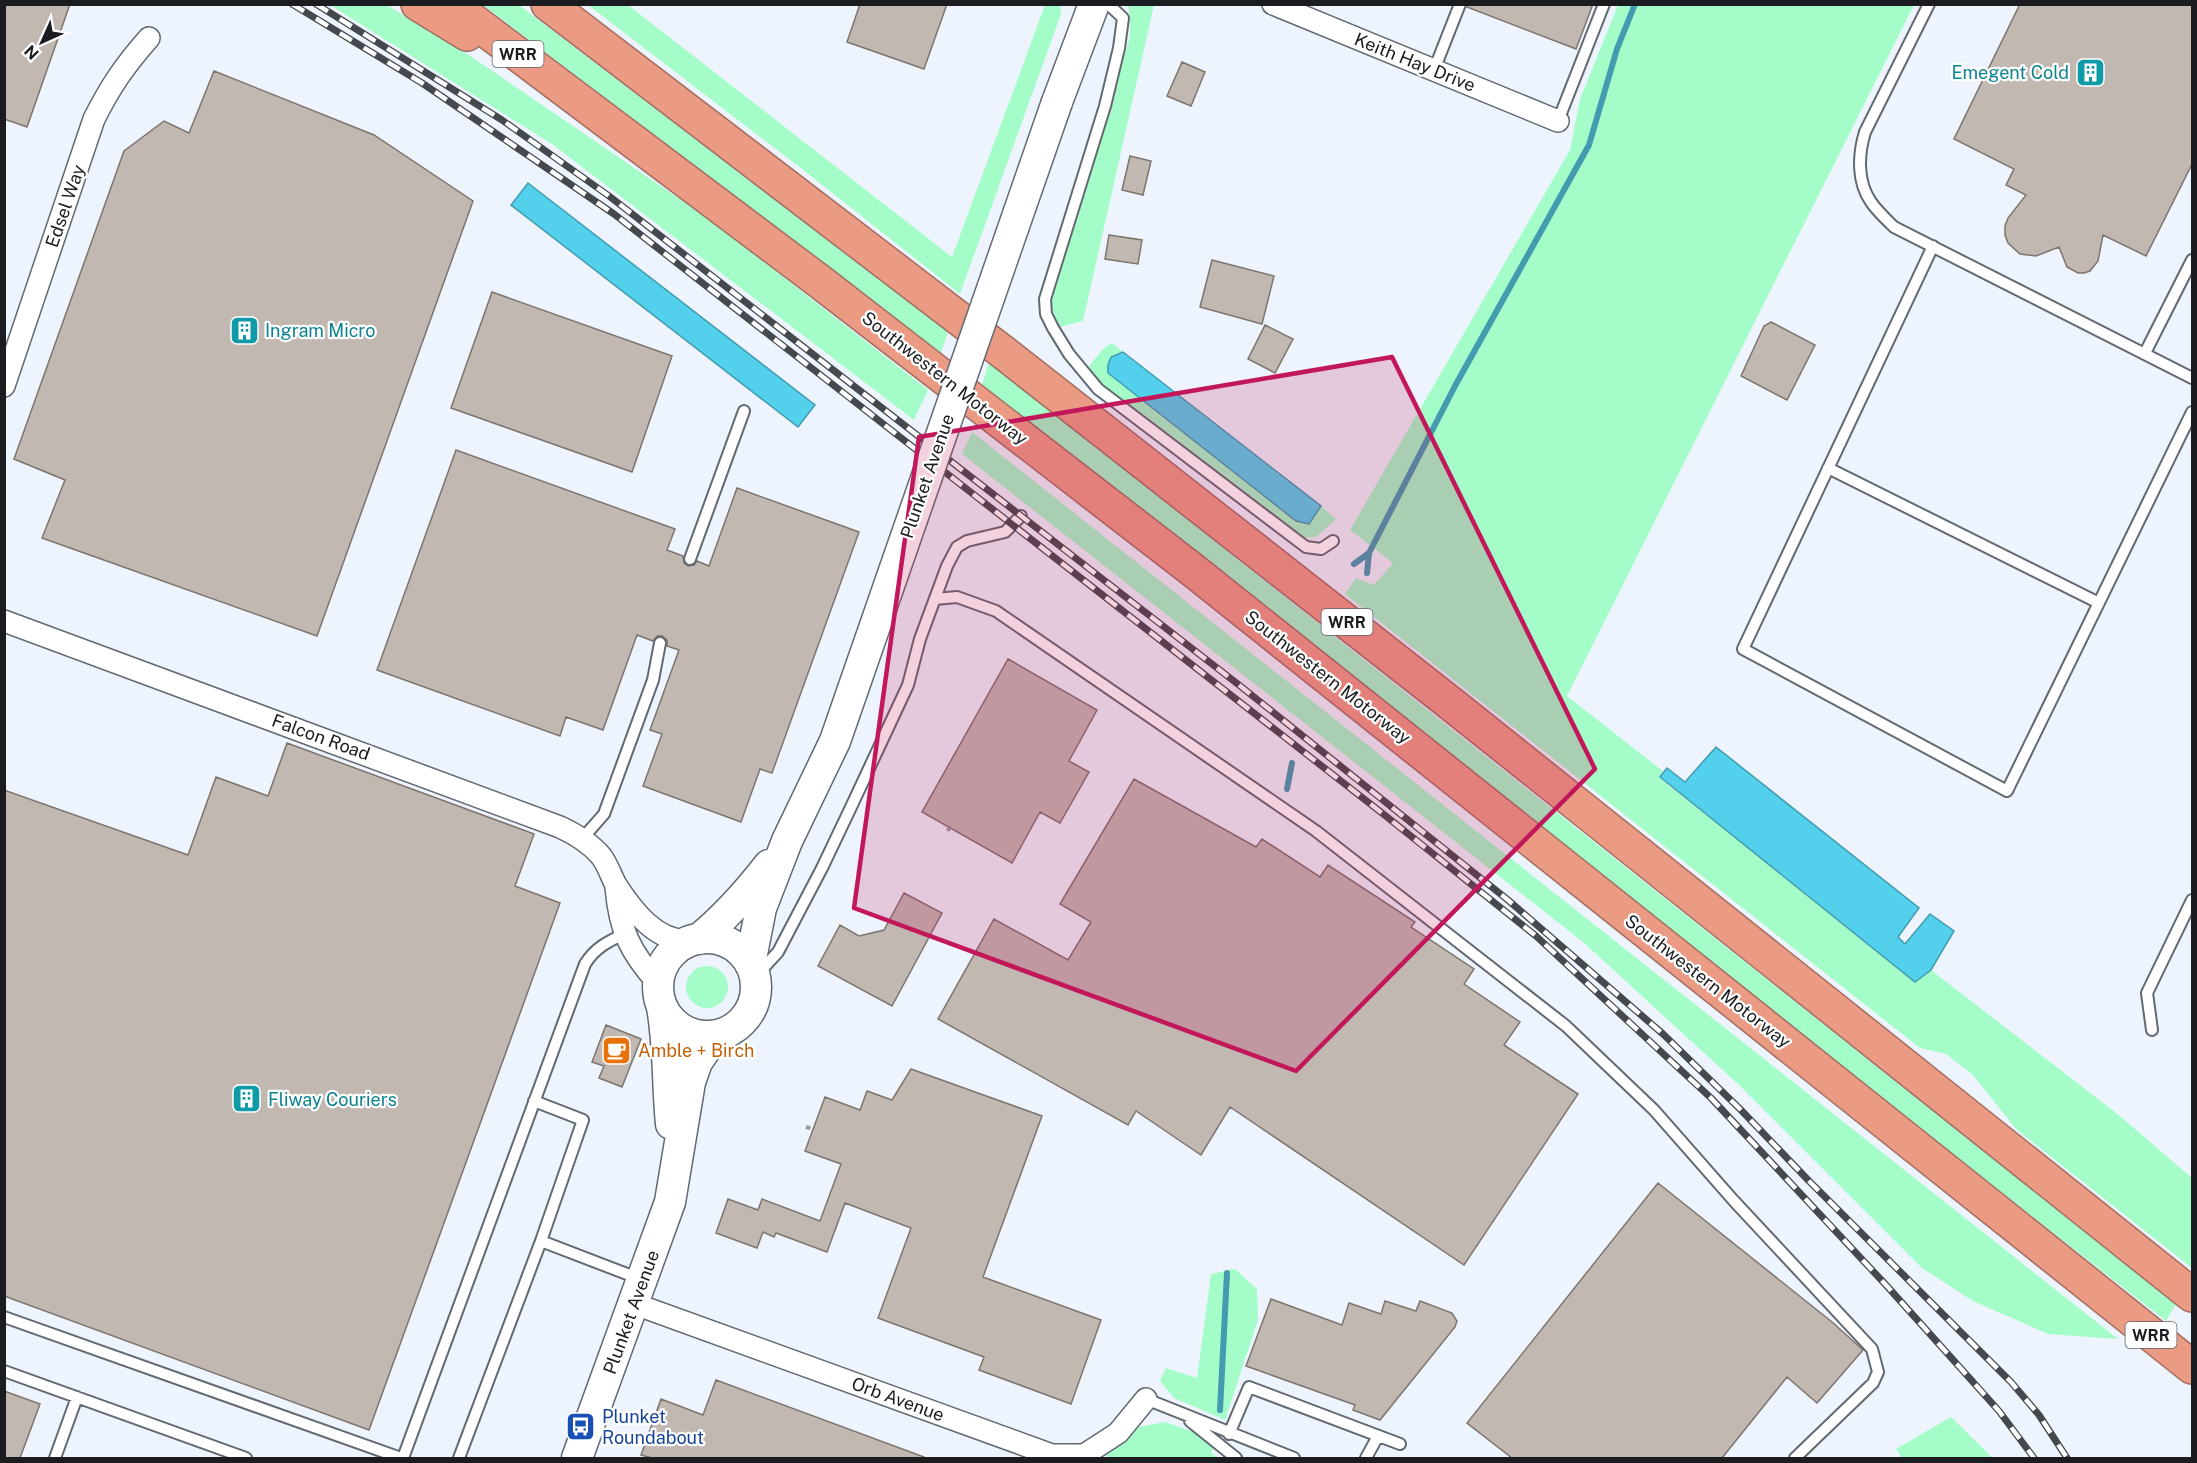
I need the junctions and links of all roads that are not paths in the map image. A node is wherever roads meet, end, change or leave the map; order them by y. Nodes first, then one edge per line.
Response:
1 (418, 4) edge
2 (451, 4) edge
3 (548, 4) edge
4 (1094, 4) edge
5 (1108, 4) edge
6 (1273, 4) edge
7 (1460, 4) edge
8 (1604, 4) edge
9 (1929, 4) edge
10 (1304, 10) edge
11 (149, 38) dead end
12 (1434, 70) junction
13 (585, 104) junction
14 (1558, 121) joint
15 (1933, 246) junction
16 (2193, 260) edge
17 (2145, 353) junction
18 (2193, 378) edge
19 (4, 386) edge
20 (744, 411) dead end
21 (2193, 412) edge
22 (1828, 468) junction
23 (1021, 516) dead end
24 (1333, 541) dead end
25 (690, 559) dead end
26 (934, 599) junction
27 (2099, 603) junction
28 (4, 621) edge
29 (660, 643) dead end
30 (582, 839) junction
31 (788, 841) junction
32 (616, 884) junction
33 (2193, 900) edge
34 (624, 934) junction
35 (694, 940) junction
36 (753, 971) junction
37 (660, 995) junction
38 (2152, 1030) dead end
39 (726, 1033) junction
40 (534, 1101) junction
41 (676, 1162) junction
42 (541, 1241) junction
43 (639, 1292) junction
44 (2193, 1295) edge
45 (4, 1317) edge
46 (2193, 1367) edge
47 (4, 1371) edge
48 (77, 1397) junction
49 (1146, 1400) joint
50 (1185, 1416) junction
51 (1229, 1434) junction
52 (1378, 1436) junction
53 (1400, 1444) dead end
54 (55, 1458) edge
55 (246, 1458) edge
56 (402, 1458) edge
57 (459, 1458) edge
58 (577, 1458) edge
59 (1236, 1458) edge
60 (1294, 1458) edge
61 (1366, 1458) edge
62 (1795, 1458) edge

1 - 13 highway
2 - 13 highway, Southwestern Motorway / WRR
3 - 44 highway, WRR
4 - 31 main road, Plunket Avenue, bridge
5 - 24 lane
6 - 10 street, Keith Hay Drive
7 - 12 lane
8 - 14 lane
9 - 15 lane
10 - 12 street, Keith Hay Drive
11 - 19 street, Edsel Way
12 - 14 street, Keith Hay Drive
13 - 46 highway, Southwestern Motorway / WRR
15 - 17 lane
15 - 22 lane
16 - 17 lane
17 - 18 lane
20 - 25 lane
21 - 27 lane
22 - 27 lane
22 - 27 lane
23 - 26 lane
26 - 36 lane
26 - 62 lane
28 - 30 street, Falcon Road
29 - 30 lane
30 - 32 street, Falcon Road
31 - 35 main road, Plunket Avenue
31 - 36 main road, Plunket Avenue
32 - 34 street, Falcon Road
32 - 35 street, Falcon Road
33 - 38 lane
34 - 37 street, Falcon Road
34 - 40 lane
35 - 36 main road
35 - 37 main road
36 - 39 main road
37 - 39 main road
37 - 41 main road, Plunket Avenue
39 - 41 main road, Plunket Avenue
40 - 42 lane
40 - 56 lane
41 - 43 main road, Plunket Avenue
42 - 43 lane
42 - 57 lane
43 - 49 street, Orb Avenue
43 - 58 main road, Plunket Avenue
45 - 56 lane
47 - 48 lane
48 - 54 lane
48 - 55 lane
49 - 50 lane
50 - 51 lane
50 - 59 lane
51 - 52 lane
51 - 60 lane
52 - 53 lane
52 - 61 lane

